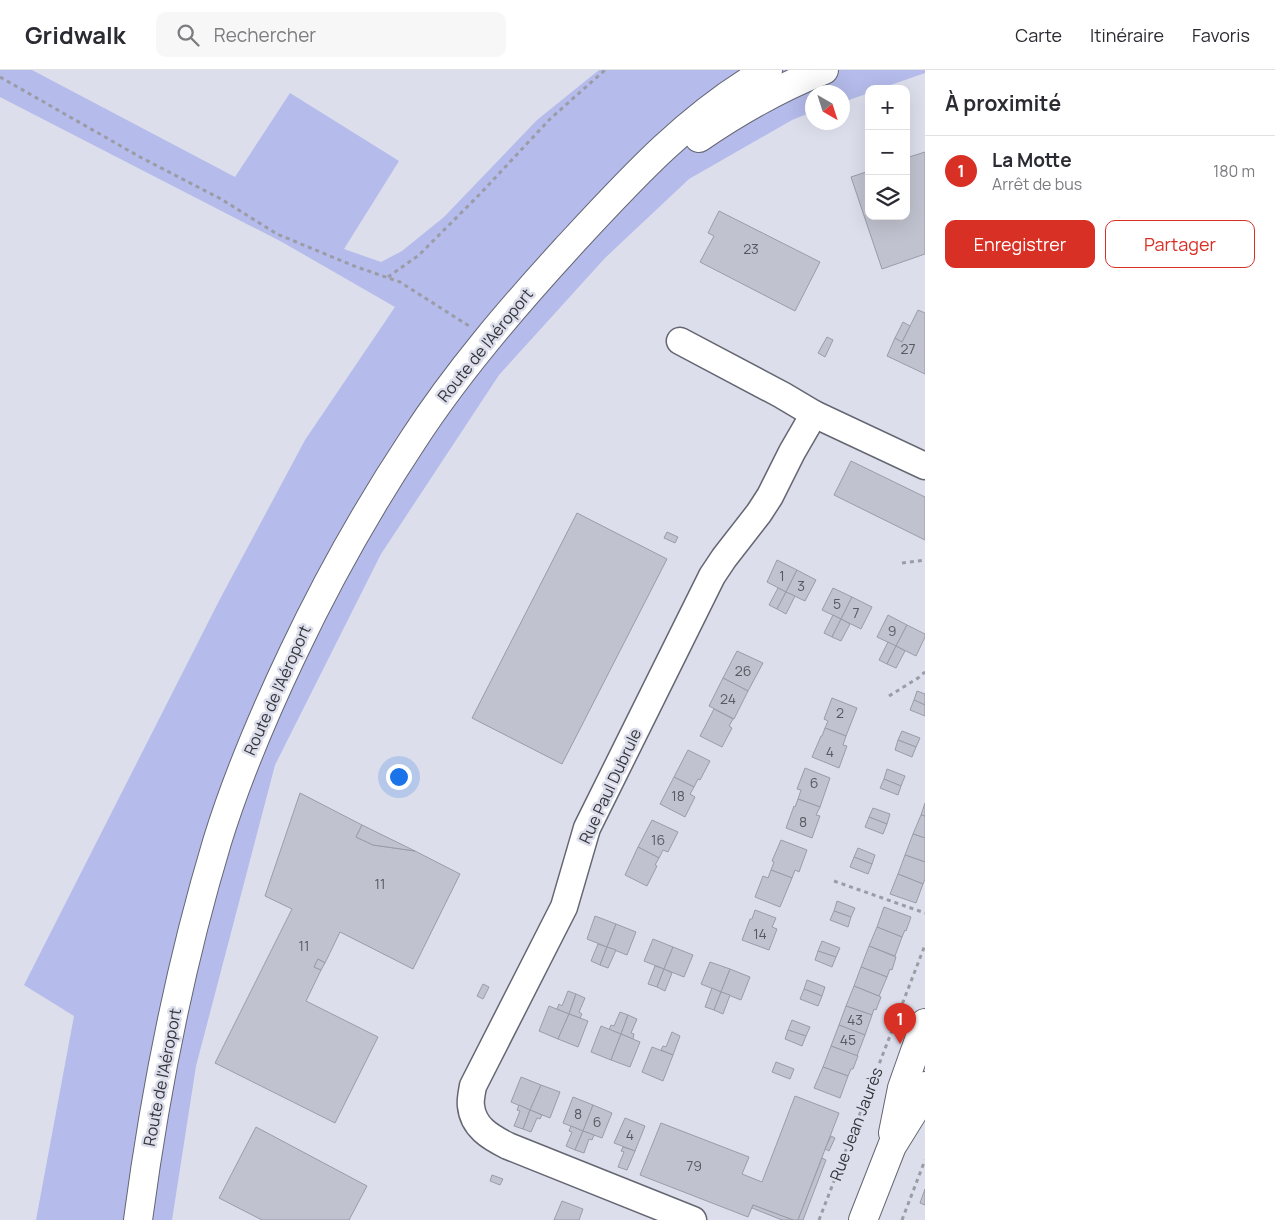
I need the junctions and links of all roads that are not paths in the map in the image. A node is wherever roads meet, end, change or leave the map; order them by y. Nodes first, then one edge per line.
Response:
1 (768, 70) edge
2 (824, 70) edge
3 (579, 235) junction
4 (680, 341) dead end
5 (814, 414) junction
6 (925, 466) edge
7 (925, 1022) edge
8 (925, 1086) edge
9 (892, 1146) junction
10 (138, 1220) edge
11 (693, 1220) edge
12 (863, 1220) edge

1 - 3 main road, Route de l'Aéroport
2 - 3 main road, Route de l'Aéroport
3 - 10 main road, Route de l'Aéroport
4 - 5 street
5 - 6 street
5 - 11 street, Rue Paul Dubrule
7 - 9 main road, Rue Jean Jaurès
8 - 9 main road, Rue Jean Jaurès
9 - 12 main road, Rue Jean Jaurès

